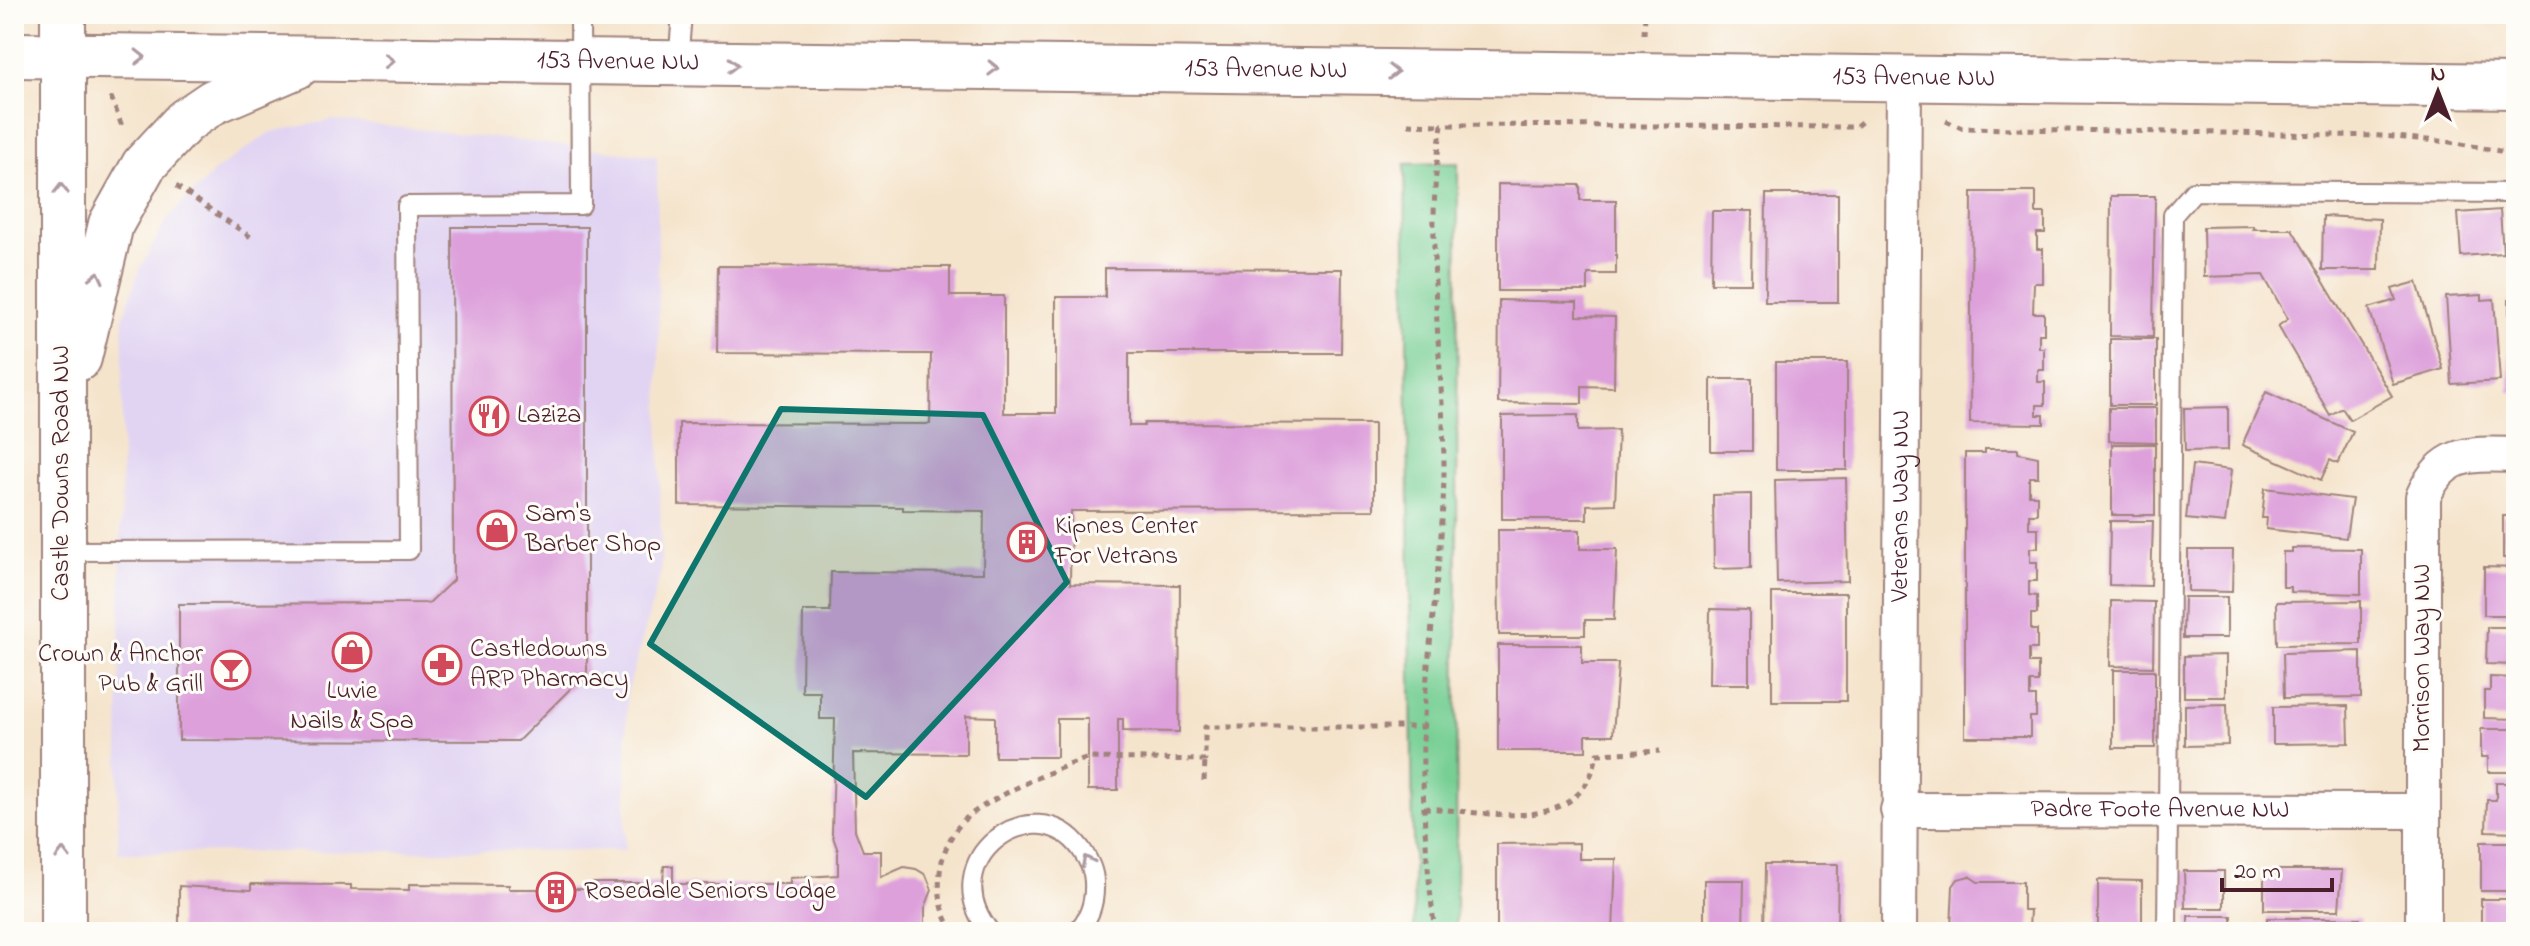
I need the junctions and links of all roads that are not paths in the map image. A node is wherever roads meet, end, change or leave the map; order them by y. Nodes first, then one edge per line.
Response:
1 (580, 14) edge
2 (682, 14) edge
3 (63, 35) edge
4 (14, 55) edge
5 (311, 60) junction
6 (580, 63) junction
7 (678, 64) junction
8 (1904, 78) junction
9 (2516, 86) edge
10 (2516, 193) edge
11 (62, 435) junction
12 (2516, 455) edge
13 (62, 551) junction
14 (1898, 810) junction
15 (2167, 811) junction
16 (2423, 811) junction
17 (63, 932) edge
18 (990, 932) edge
19 (1076, 932) edge
20 (1899, 932) edge
21 (2167, 932) edge
22 (2423, 932) edge

1 - 6 lane
2 - 7 lane
3 - 4 main road, 153 Avenue NW
3 -> 5 main road, 153 Avenue NW
11 -> 3 main road, Castle Downs Road NW
5 -> 6 main road, 153 Avenue NW
11 -> 5 main road
6 - 7 main road, 153 Avenue NW
6 - 13 lane
7 -> 8 main road, 153 Avenue NW
8 - 9 main road, 153 Avenue NW
8 - 14 street, Veterans Way NW
10 - 15 lane
11 - 13 main road, Castle Downs Road NW
12 - 16 street, Morrison Way NW
17 -> 13 main road, Castle Downs Road NW
14 - 15 street, Padre Foote Avenue NW
14 - 20 street, Veterans Way NW
15 - 16 street, Padre Foote Avenue NW
15 - 21 lane
16 - 22 street, Morrison Way NW
19 -> 18 lane

